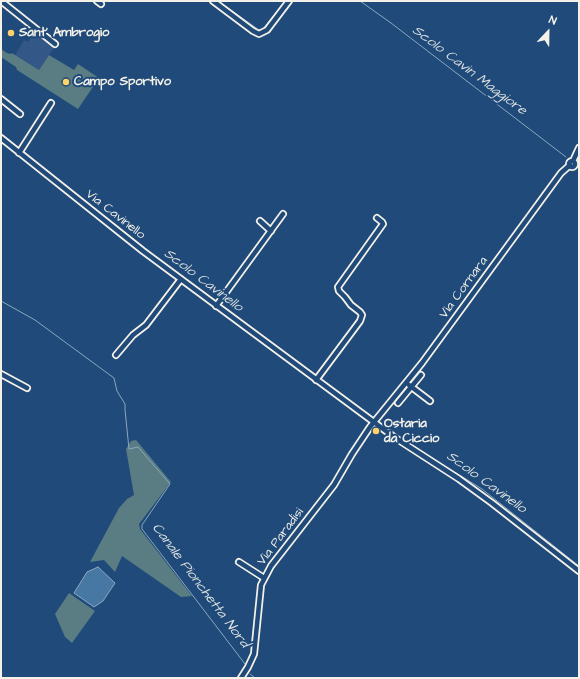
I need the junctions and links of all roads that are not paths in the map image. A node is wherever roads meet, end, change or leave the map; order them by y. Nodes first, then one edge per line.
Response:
1 (1, 1) edge
2 (213, 1) edge
3 (289, 1) edge
4 (55, 44) dead end
5 (1, 99) edge
6 (50, 103) dead end
7 (20, 114) dead end
8 (1, 138) edge
9 (579, 148) edge
10 (19, 153) junction
11 (576, 165) edge
12 (283, 214) dead end
13 (377, 218) dead end
14 (260, 221) dead end
15 (271, 231) junction
16 (181, 279) junction
17 (218, 304) junction
18 (116, 355) dead end
19 (1, 374) edge
20 (420, 375) dead end
21 (317, 379) junction
22 (406, 383) junction
23 (411, 387) junction
24 (27, 388) dead end
25 (430, 401) dead end
26 (398, 403) dead end
27 (374, 422) junction
28 (239, 562) dead end
29 (579, 570) edge
30 (264, 578) junction
31 (241, 678) edge

1 - 4 street
2 - 3 street
5 - 7 street
6 - 10 street
8 - 10 street, Via Cavinello
9 - 11 street
10 - 16 street, Via Cavinello
11 - 22 street, Via Cornara
12 - 15 street
13 - 21 street
14 - 15 street
15 - 17 street
16 - 17 street, Via Cavinello
16 - 18 street
17 - 21 street, Via Cavinello
19 - 24 street
20 - 23 street
21 - 27 street, Via Cavinello
22 - 23 street
22 - 27 street, Via Cornara
23 - 25 street
23 - 26 street
27 - 29 street, Via Cavinello
27 - 30 street, Via Paradisi
28 - 30 street
30 - 31 street, Via Paradisi

